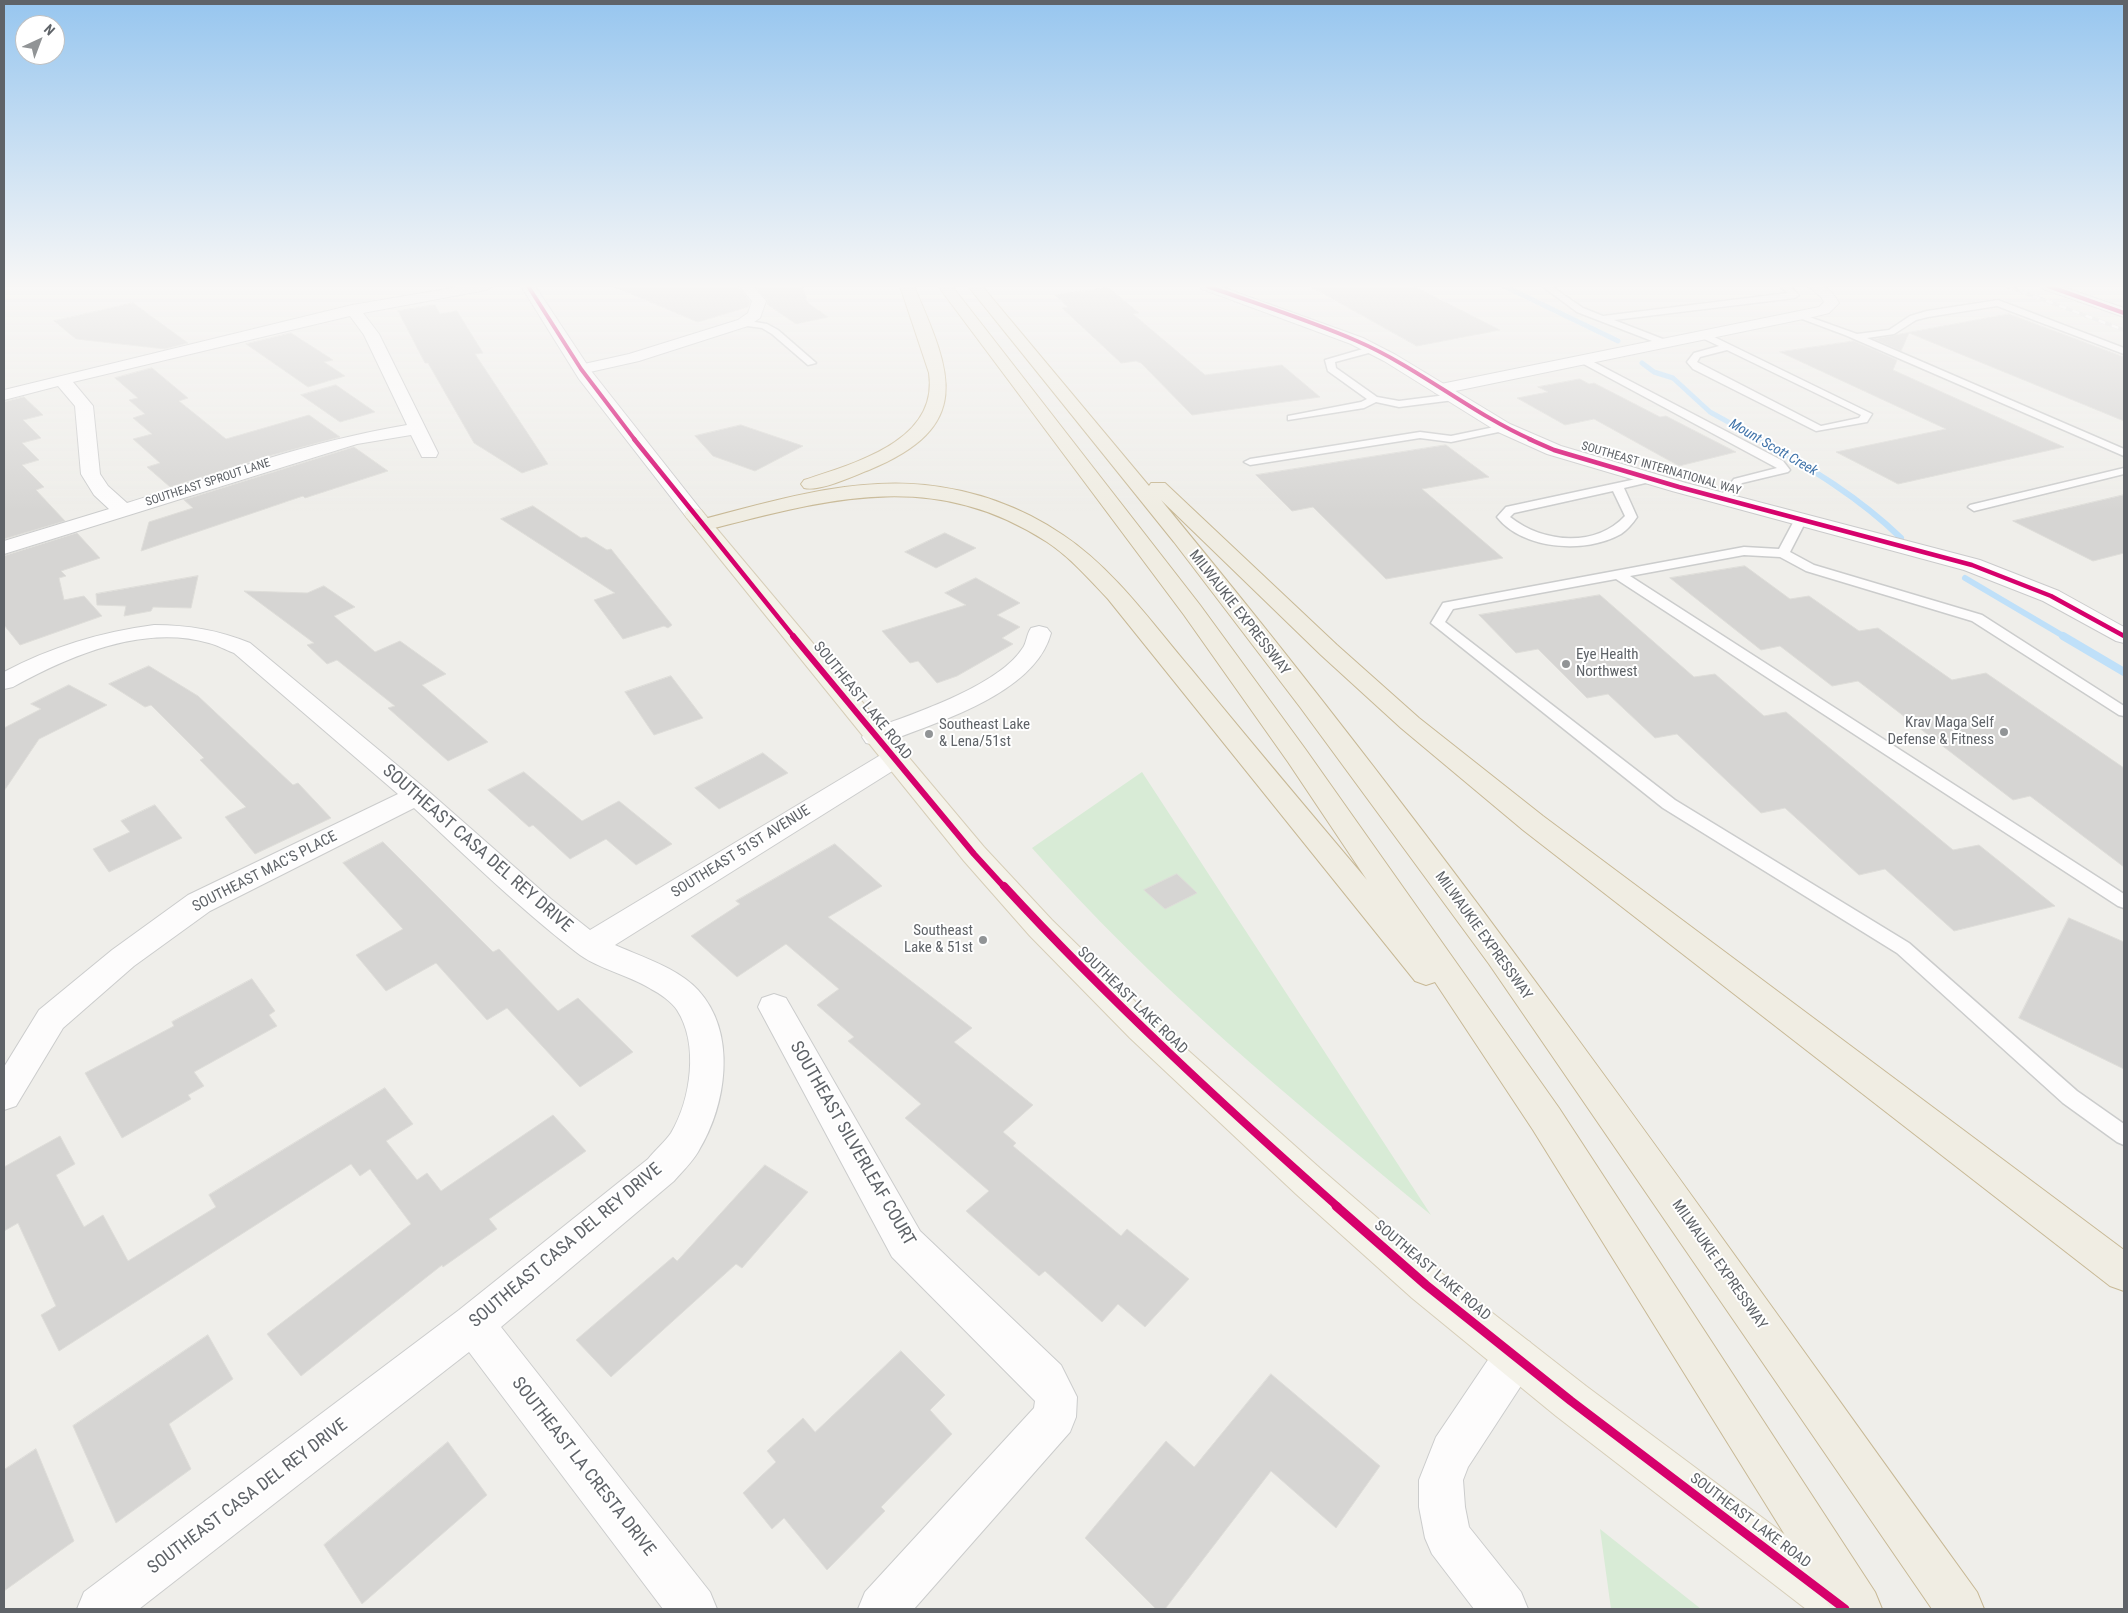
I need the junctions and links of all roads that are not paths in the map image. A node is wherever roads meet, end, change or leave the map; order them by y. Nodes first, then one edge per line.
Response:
1 (131, 361) edge
2 (383, 361) edge
3 (575, 361) edge
4 (617, 361) edge
5 (808, 361) edge
6 (932, 361) edge
7 (1002, 361) edge
8 (1038, 361) edge
9 (1330, 361) edge
10 (1394, 361) edge
11 (1576, 361) edge
12 (1583, 361) edge
13 (1693, 361) edge
14 (1755, 361) edge
15 (1915, 361) edge
16 (811, 364) dead end
17 (580, 369) junction
18 (61, 380) junction
19 (1448, 393) junction
20 (4, 395) edge
21 (1374, 399) junction
22 (1080, 413) junction
23 (1292, 418) dead end
24 (1504, 428) junction
25 (416, 430) junction
26 (2124, 452) edge
27 (429, 453) dead end
28 (1250, 462) dead end
29 (2124, 471) edge
30 (1650, 479) junction
31 (1617, 486) junction
32 (1724, 499) junction
33 (1974, 507) dead end
34 (123, 510) junction
35 (1801, 519) junction
36 (698, 520) junction
37 (4, 548) edge
38 (1783, 553) junction
39 (1618, 574) junction
40 (1039, 633) dead end
41 (2124, 636) edge
42 (4, 682) edge
43 (2124, 712) edge
44 (884, 748) junction
45 (418, 796) junction
46 (2124, 902) edge
47 (589, 946) junction
48 (774, 1007) dead end
49 (4, 1096) edge
50 (1546, 1119) junction
51 (2124, 1136) edge
52 (2124, 1272) edge
53 (473, 1324) junction
54 (1515, 1357) junction
55 (101, 1609) edge
56 (692, 1609) edge
57 (882, 1609) edge
58 (1504, 1609) edge
59 (1845, 1609) edge
60 (1858, 1609) edge
61 (1960, 1609) edge

1 - 18 street
2 - 25 street
3 - 17 street, SOUTHEAST LAKE ROAD
4 - 17 street
5 - 16 lane
6 - 36 highway
7 - 50 highway
8 - 22 highway, MILWAUKIE EXPRESSWAY
9 - 21 lane
10 - 19 street, SOUTHEAST INTERNATIONAL WAY
11 - 19 street
12 - 32 lane
13 - 14 lane
15 - 26 lane
17 - 36 street, SOUTHEAST LAKE ROAD
18 - 20 street
18 - 34 street
19 - 21 lane
19 - 24 street, SOUTHEAST INTERNATIONAL WAY
21 - 23 lane
22 - 52 highway
22 - 61 highway, MILWAUKIE EXPRESSWAY
24 - 28 lane
24 - 30 street, SOUTHEAST INTERNATIONAL WAY
25 - 27 street
25 - 34 street, SOUTHEAST SPROUT LANE
29 - 33 lane
30 - 31 lane
30 - 32 street, SOUTHEAST INTERNATIONAL WAY
31 - 31 lane
32 - 35 street, SOUTHEAST INTERNATIONAL WAY
34 - 37 street, SOUTHEAST SPROUT LANE
35 - 38 lane
35 - 41 street, SOUTHEAST INTERNATIONAL WAY
36 - 44 main road, SOUTHEAST LAKE ROAD
36 - 50 highway
38 - 39 lane
38 - 43 lane
39 - 46 lane
39 - 51 lane
40 - 44 street, SOUTHEAST 51ST AVENUE
42 - 45 street, SOUTHEAST CASA DEL REY DRIVE
44 - 47 street, SOUTHEAST 51ST AVENUE
44 - 54 main road, SOUTHEAST LAKE ROAD
45 - 47 street, SOUTHEAST CASA DEL REY DRIVE
45 - 49 street, SOUTHEAST MAC'S PLACE
47 - 53 street, SOUTHEAST CASA DEL REY DRIVE
48 - 57 street, SOUTHEAST SILVERLEAF COURT
50 - 60 highway
53 - 55 street, SOUTHEAST CASA DEL REY DRIVE
53 - 56 street, SOUTHEAST LA CRESTA DRIVE
54 - 58 street
54 - 59 main road, SOUTHEAST LAKE ROAD

